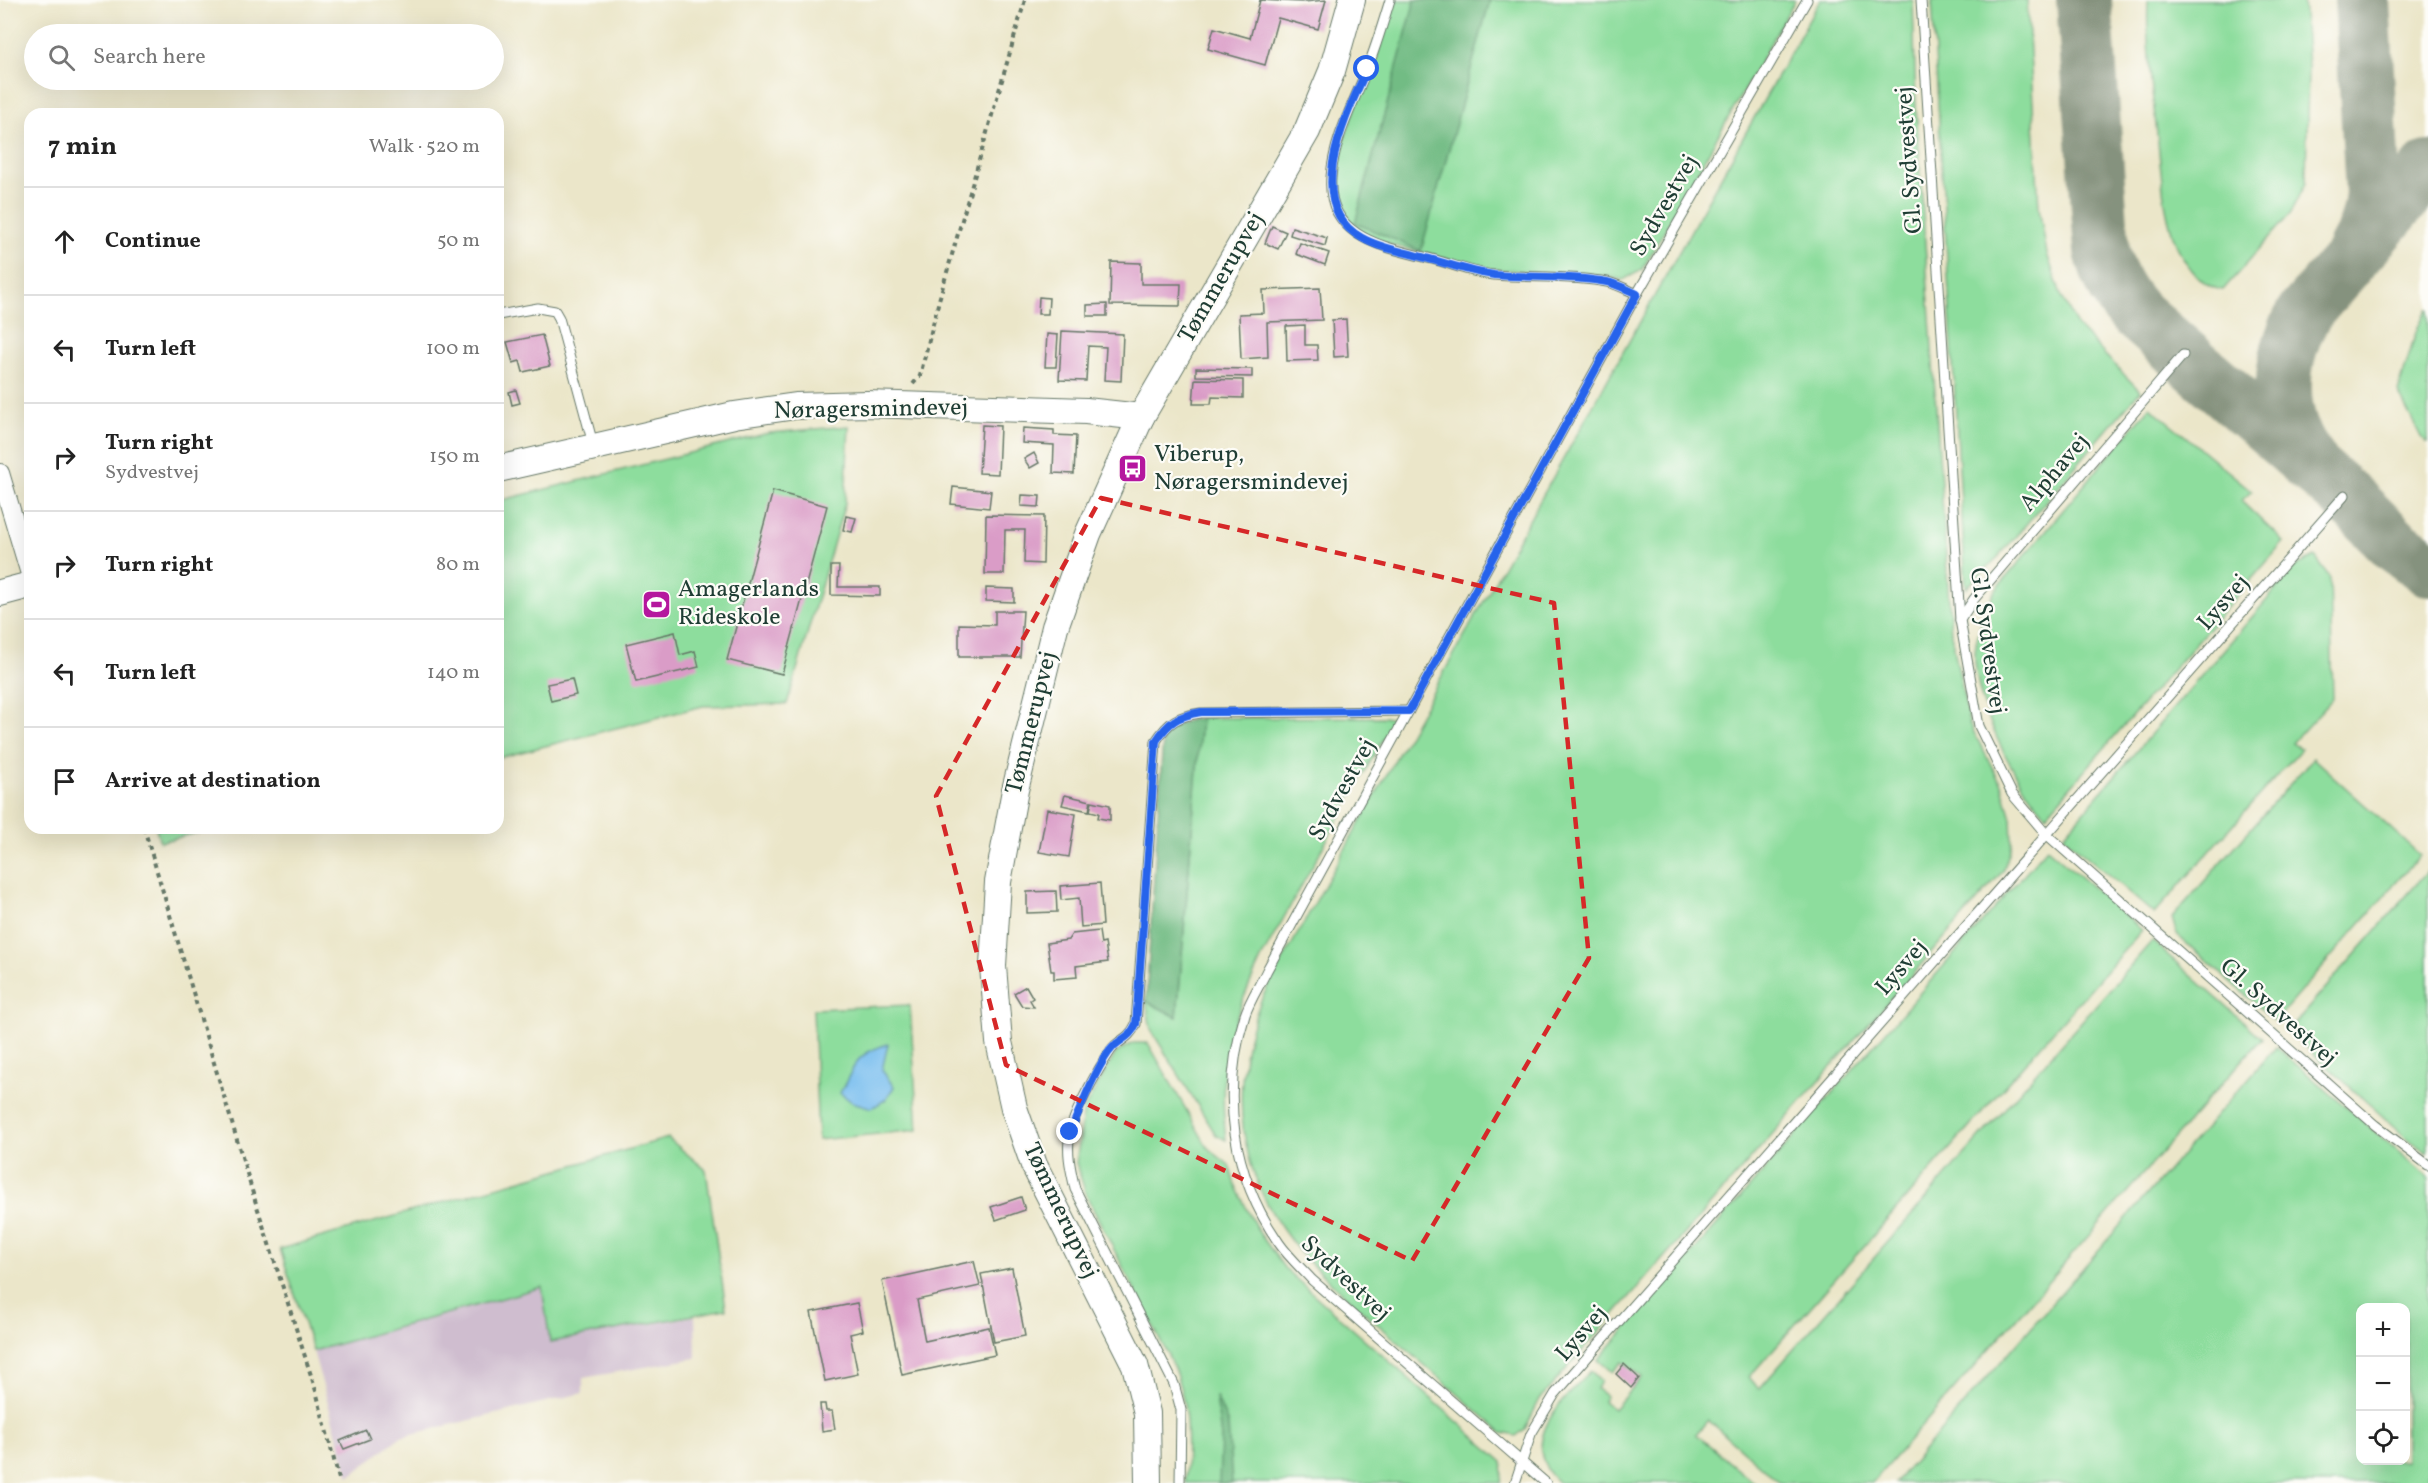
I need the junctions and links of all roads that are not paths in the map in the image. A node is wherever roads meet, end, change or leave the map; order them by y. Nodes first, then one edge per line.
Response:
1 (1352, 0) edge
2 (1390, 0) edge
3 (1807, 0) edge
4 (1921, 0) edge
5 (1637, 294) junction
6 (504, 314) edge
7 (2183, 355) dead end
8 (1141, 417) junction
9 (593, 447) junction
10 (504, 468) edge
11 (0, 473) edge
12 (2345, 495) dead end
13 (24, 554) edge
14 (24, 587) edge
15 (0, 593) edge
16 (1960, 620) junction
17 (1409, 711) junction
18 (2046, 834) junction
19 (2428, 1165) edge
20 (1522, 1462) junction
21 (1148, 1483) edge
22 (1180, 1483) edge
23 (1515, 1483) edge
24 (1546, 1483) edge

1 - 8 street, Tømmerupvej
2 - 5 lane
3 - 5 lane, Sydvestvej
4 - 16 lane, Gl. Sydvestvej
5 - 17 lane, Sydvestvej
6 - 9 lane
7 - 16 lane, Alphavej
8 - 9 street, Nøragersmindevej
8 - 21 street, Tømmerupvej
9 - 10 street, Nøragersmindevej
11 - 13 street
12 - 18 lane, Lysvej
14 - 15 street
16 - 18 lane, Gl. Sydvestvej
17 - 20 lane, Sydvestvej
17 - 22 lane
18 - 19 lane, Gl. Sydvestvej
18 - 20 lane, Lysvej
20 - 23 lane, Lysvej
20 - 24 lane, Sydvestvej

